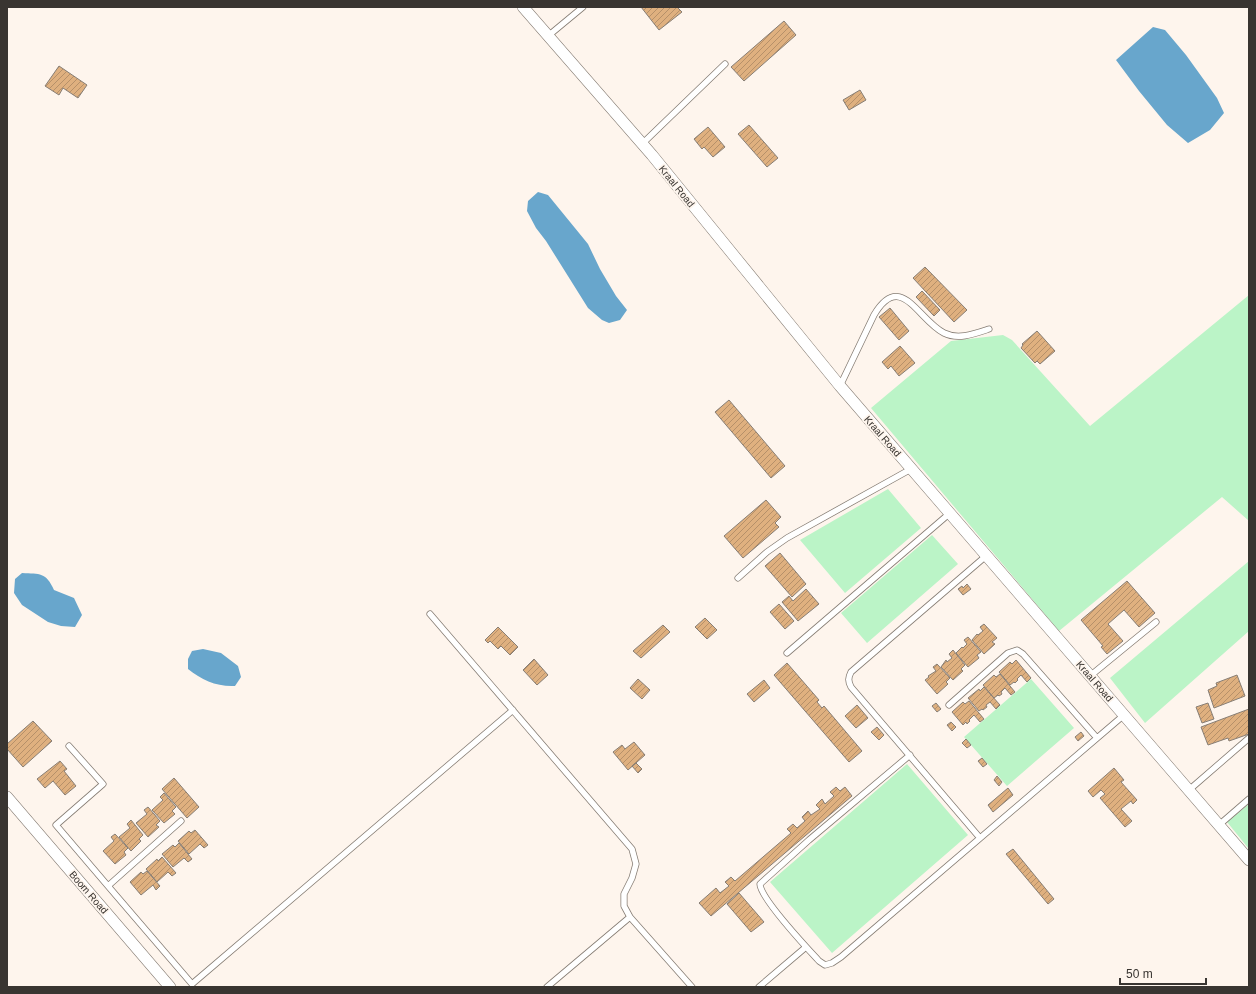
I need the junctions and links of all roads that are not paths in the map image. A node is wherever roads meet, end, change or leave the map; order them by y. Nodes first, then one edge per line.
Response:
1 (523, 7) edge
2 (583, 7) edge
3 (548, 36) junction
4 (725, 64) dead end
5 (642, 144) junction
6 (988, 330) dead end
7 (840, 386) junction
8 (912, 469) junction
9 (950, 513) junction
10 (986, 556) junction
11 (738, 578) dead end
12 (430, 614) dead end
13 (1156, 622) dead end
14 (787, 653) dead end
15 (1090, 676) junction
16 (949, 705) dead end
17 (513, 710) junction
18 (1124, 715) junction
19 (1097, 738) junction
20 (1249, 738) edge
21 (69, 746) dead end
22 (910, 755) junction
23 (1188, 790) junction
24 (7, 797) edge
25 (1249, 799) edge
26 (181, 821) dead end
27 (1219, 825) junction
28 (980, 838) junction
29 (1249, 860) edge
30 (108, 886) junction
31 (630, 917) junction
32 (806, 947) junction
33 (190, 986) edge
34 (170, 987) edge
35 (547, 987) edge
36 (692, 987) edge
37 (759, 987) edge

1 - 3 street, Kraal Road
2 - 3 lane
3 - 5 street, Kraal Road
4 - 5 lane
5 - 7 street, Kraal Road
6 - 7 lane
7 - 8 street, Kraal Road
8 - 9 street, Kraal Road
8 - 11 lane
9 - 10 street, Kraal Road
9 - 14 lane
10 - 15 street, Kraal Road
10 - 22 lane
12 - 17 lane
13 - 15 lane
15 - 18 street, Kraal Road
16 - 19 lane
17 - 31 lane
17 - 33 lane
18 - 19 lane
18 - 23 street, Kraal Road
19 - 28 lane
20 - 23 lane
21 - 30 lane
22 - 28 lane
22 - 32 lane
23 - 27 street, Kraal Road
24 - 34 street, Boom Road
25 - 27 lane
26 - 30 lane
27 - 29 street, Kraal Road
28 - 32 lane
30 - 33 lane
31 - 35 lane
31 - 36 lane
32 - 37 lane

